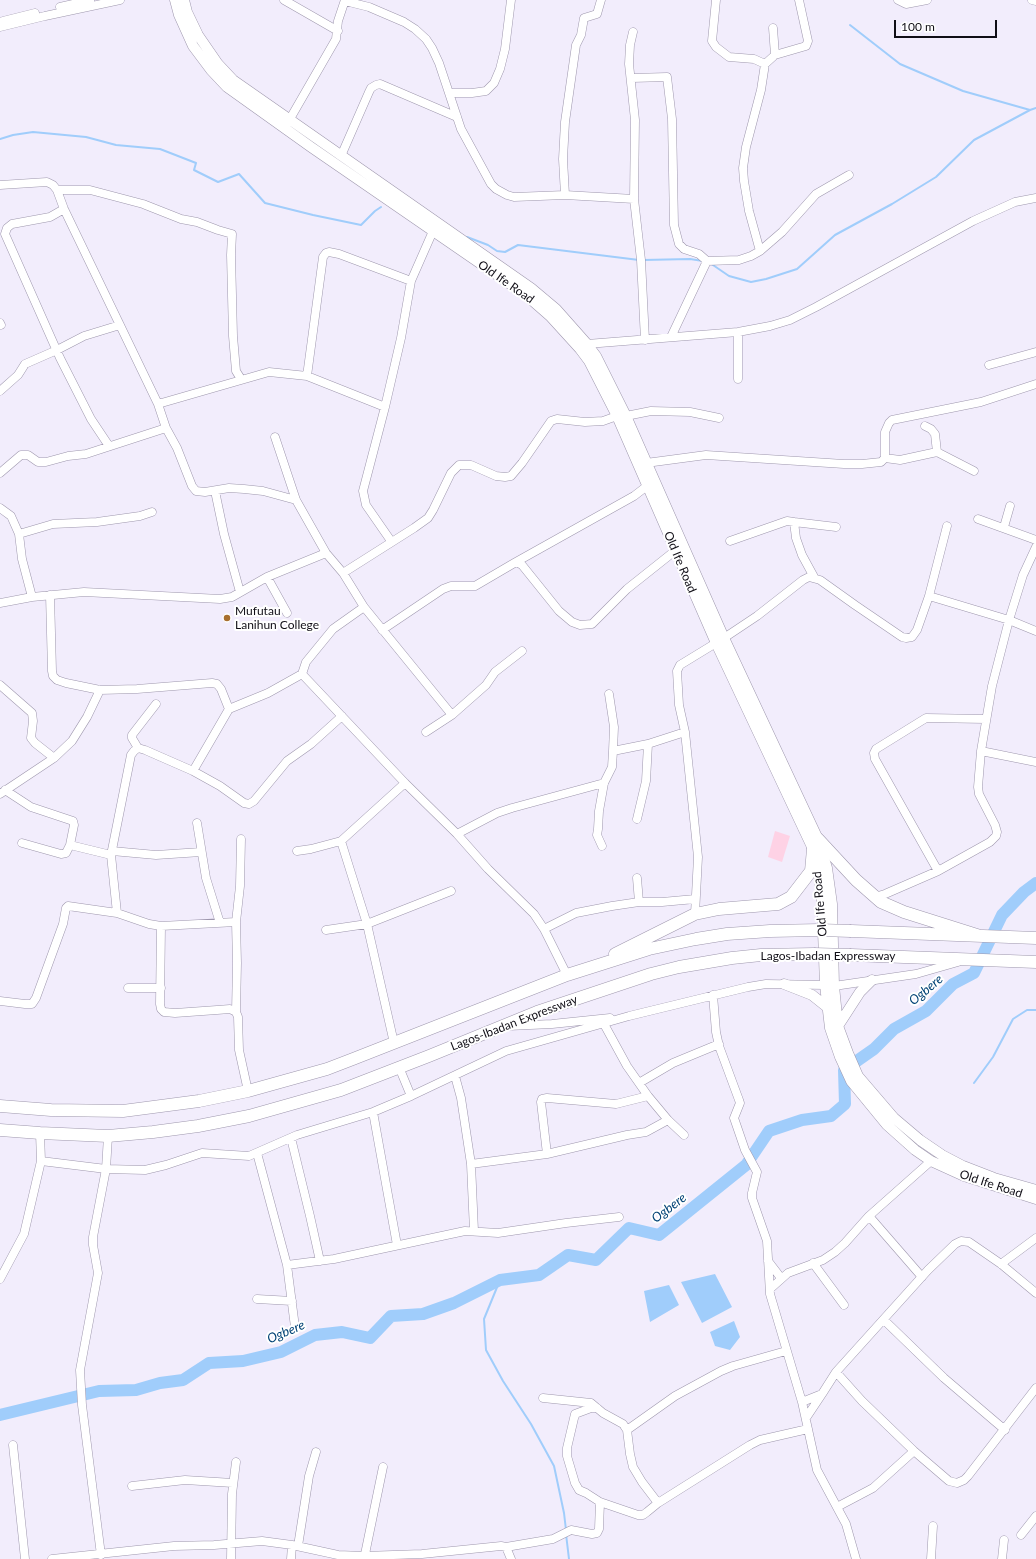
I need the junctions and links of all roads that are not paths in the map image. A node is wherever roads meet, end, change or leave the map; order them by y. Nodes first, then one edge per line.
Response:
1 (90, 0) edge
2 (120, 0) edge
3 (175, 0) edge
4 (184, 0) edge
5 (284, 0) edge
6 (511, 0) edge
7 (601, 0) edge
8 (716, 0) edge
9 (798, 0) edge
10 (898, 0) edge
11 (927, 0) edge
12 (1032, 0) edge
13 (345, 1) edge
14 (1036, 1) edge
15 (24, 19) junction
16 (0, 22) edge
17 (0, 28) edge
18 (773, 28) dead end
19 (338, 31) junction
20 (633, 32) dead end
21 (775, 55) junction
22 (764, 64) junction
23 (632, 78) junction
24 (450, 93) junction
25 (457, 117) junction
26 (287, 124) junction
27 (341, 156) junction
28 (849, 175) dead end
29 (0, 185) edge
30 (57, 190) junction
31 (565, 195) junction
32 (1036, 198) edge
33 (634, 199) junction
34 (64, 209) junction
35 (433, 231) junction
36 (760, 251) junction
37 (707, 261) junction
38 (487, 262) junction
39 (411, 281) junction
40 (120, 325) junction
41 (738, 332) junction
42 (671, 337) junction
43 (645, 340) junction
44 (588, 344) junction
45 (57, 350) junction
46 (1036, 352) edge
47 (989, 365) dead end
48 (307, 376) junction
49 (241, 379) junction
50 (738, 380) dead end
51 (1036, 384) edge
52 (0, 391) edge
53 (158, 404) junction
54 (386, 406) junction
55 (622, 416) junction
56 (719, 418) dead end
57 (925, 426) dead end
58 (166, 428) junction
59 (274, 437) dead end
60 (109, 446) junction
61 (936, 452) junction
62 (886, 458) junction
63 (646, 463) junction
64 (974, 472) dead end
65 (0, 473) edge
66 (647, 486) junction
67 (215, 491) junction
68 (296, 500) junction
69 (1010, 506) dead end
70 (0, 508) edge
71 (152, 512) dead end
72 (978, 519) dead end
73 (794, 522) junction
74 (946, 526) dead end
75 (836, 527) dead end
76 (1004, 527) junction
77 (19, 534) junction
78 (1036, 540) edge
79 (391, 541) junction
80 (730, 541) dead end
81 (1036, 547) edge
82 (676, 550) junction
83 (326, 553) junction
84 (516, 562) junction
85 (343, 573) junction
86 (267, 577) junction
87 (814, 578) junction
88 (240, 592) junction
89 (50, 595) junction
90 (32, 596) junction
91 (929, 596) junction
92 (0, 603) edge
93 (364, 607) junction
94 (287, 613) dead end
95 (711, 620) junction
96 (1009, 620) junction
97 (382, 630) junction
98 (1036, 631) edge
99 (720, 640) junction
100 (522, 651) dead end
101 (302, 674) junction
102 (0, 685) edge
103 (100, 690) junction
104 (609, 694) dead end
105 (156, 704) dead end
106 (229, 709) junction
107 (452, 714) junction
108 (342, 716) junction
109 (986, 719) junction
110 (426, 732) dead end
111 (684, 732) junction
112 (648, 744) junction
113 (138, 748) junction
114 (614, 751) junction
115 (981, 751) junction
116 (54, 758) junction
117 (1036, 762) edge
118 (193, 771) junction
119 (405, 783) junction
120 (604, 783) junction
121 (3, 792) edge
122 (637, 819) dead end
123 (197, 823) dead end
124 (457, 834) junction
125 (241, 839) dead end
126 (341, 841) junction
127 (22, 843) dead end
128 (815, 844) junction
129 (70, 845) junction
130 (602, 846) dead end
131 (297, 851) dead end
132 (201, 852) junction
133 (111, 853) junction
134 (938, 871) junction
135 (637, 878) dead end
136 (451, 891) dead end
137 (872, 895) junction
138 (695, 899) junction
139 (639, 902) junction
140 (117, 913) junction
141 (695, 914) junction
142 (236, 922) junction
143 (220, 923) junction
144 (367, 924) junction
145 (161, 926) junction
146 (544, 929) junction
147 (326, 930) dead end
148 (980, 936) junction
149 (1036, 938) edge
150 (964, 960) junction
151 (1036, 962) edge
152 (596, 966) junction
153 (567, 975) junction
154 (872, 980) junction
155 (784, 984) junction
156 (830, 985) junction
157 (128, 988) dead end
158 (161, 988) junction
159 (713, 995) junction
160 (0, 1001) edge
161 (827, 1007) junction
162 (236, 1012) junction
163 (629, 1016) junction
164 (604, 1024) junction
165 (838, 1026) junction
166 (500, 1027) junction
167 (394, 1043) junction
168 (719, 1044) junction
169 (844, 1055) junction
170 (399, 1067) junction
171 (455, 1076) junction
172 (854, 1078) junction
173 (639, 1083) junction
174 (248, 1091) junction
175 (411, 1096) junction
176 (648, 1096) junction
177 (0, 1106) edge
178 (373, 1112) junction
179 (668, 1120) junction
180 (0, 1130) edge
181 (40, 1133) junction
182 (684, 1135) dead end
183 (108, 1136) junction
184 (291, 1138) junction
185 (257, 1153) junction
186 (547, 1154) junction
187 (930, 1160) junction
188 (41, 1162) junction
189 (471, 1164) junction
190 (106, 1169) junction
191 (1036, 1190) edge
192 (1036, 1199) edge
193 (869, 1216) junction
194 (619, 1217) dead end
195 (474, 1230) junction
196 (1036, 1238) edge
197 (396, 1245) junction
198 (320, 1261) junction
199 (768, 1261) junction
200 (813, 1263) junction
201 (1001, 1264) junction
202 (287, 1265) junction
203 (0, 1276) edge
204 (782, 1278) junction
205 (922, 1278) junction
206 (770, 1289) junction
207 (1036, 1294) edge
208 (257, 1299) dead end
209 (292, 1301) junction
210 (844, 1305) dead end
211 (884, 1320) junction
212 (295, 1327) dead end
213 (786, 1351) junction
214 (836, 1372) junction
215 (1036, 1388) edge
216 (822, 1394) junction
217 (543, 1398) dead end
218 (802, 1402) junction
219 (597, 1408) junction
220 (806, 1418) junction
221 (808, 1428) junction
222 (627, 1430) junction
223 (1005, 1430) junction
224 (13, 1445) dead end
225 (914, 1451) junction
226 (316, 1452) dead end
227 (236, 1462) dead end
228 (383, 1467) dead end
229 (234, 1483) junction
230 (132, 1486) dead end
231 (600, 1502) junction
232 (658, 1503) junction
233 (837, 1507) junction
234 (1036, 1516) edge
235 (933, 1526) dead end
236 (1021, 1534) dead end
237 (1004, 1540) dead end
238 (232, 1542) junction
239 (295, 1545) junction
240 (506, 1547) junction
241 (101, 1555) junction
242 (140, 1555) edge
243 (422, 1557) edge
244 (364, 1558) edge
245 (25, 1559) edge
246 (52, 1559) edge
247 (64, 1559) edge
248 (231, 1559) edge
249 (291, 1559) edge
250 (511, 1559) edge
251 (856, 1559) edge
252 (931, 1559) edge
253 (1002, 1559) edge

1 - 15 street
2 - 15 street
3 - 26 main road, Old Ife Road
4 - 26 main road, Old Ife Road
5 - 19 street
6 - 24 street
7 - 31 street
8 - 22 street
9 - 21 street
10 - 11 street
12 - 14 street
13 - 19 street
13 - 24 street
15 - 16 street
15 - 17 street
18 - 21 street
19 - 26 street
20 - 23 street
21 - 22 street
22 - 36 street
23 - 33 street
23 - 37 street
24 - 25 street
25 - 27 street
25 - 31 street
26 - 27 main road, Old Ife Road
26 - 35 main road, Old Ife Road
27 - 38 main road, Old Ife Road
28 - 36 street
29 - 30 street
30 - 34 street
30 - 49 street
31 - 33 street
32 - 41 street
33 - 43 street
34 - 40 street
34 - 45 street
35 - 38 main road, Old Ife Road
35 - 39 street
36 - 37 street
37 - 42 street
38 - 44 main road, Old Ife Road
38 - 55 main road, Old Ife Road
39 - 48 street
39 - 54 street
40 - 45 street
40 - 53 street
41 - 42 street
41 - 50 street
42 - 43 street
43 - 44 street
44 - 55 main road, Old Ife Road
45 - 52 street
45 - 60 street
46 - 47 street
48 - 49 street
48 - 54 street
49 - 53 street
51 - 62 street
53 - 58 street
54 - 79 street
55 - 56 street
55 - 63 main road, Old Ife Road
55 - 66 main road, Old Ife Road
55 - 79 street
57 - 61 street
58 - 60 street
58 - 67 street
59 - 68 street
60 - 65 street
61 - 62 street
61 - 64 street
62 - 63 street
63 - 95 main road, Old Ife Road
66 - 82 main road, Old Ife Road
66 - 84 street
67 - 68 street
67 - 88 street
68 - 83 street
69 - 76 street
70 - 77 street
71 - 77 street
72 - 76 street
73 - 75 street
73 - 80 street
73 - 87 street
74 - 91 street
76 - 78 street
77 - 90 street
79 - 85 street
81 - 96 street
82 - 84 street
82 - 95 main road, Old Ife Road
83 - 85 street
83 - 86 street
84 - 97 street
85 - 93 street
86 - 88 street
86 - 94 street
87 - 91 street
87 - 99 street
88 - 89 street
89 - 90 street
89 - 103 street
90 - 92 street
91 - 96 street
93 - 97 street
93 - 101 street
95 - 99 main road, Old Ife Road
96 - 98 street
96 - 109 street
97 - 107 street
99 - 111 street
99 - 128 main road, Old Ife Road
100 - 107 street
101 - 106 street
101 - 108 street
102 - 116 street
103 - 106 street
103 - 116 street
104 - 114 street
105 - 113 street
106 - 118 street
107 - 110 street
108 - 118 street
108 - 119 street
109 - 115 street
109 - 134 street
111 - 112 street
111 - 138 street
112 - 114 street
112 - 122 street
113 - 118 street
113 - 133 street
114 - 120 street
115 - 117 street
115 - 134 street
116 - 121 street
119 - 124 street
119 - 126 street
120 - 124 street
120 - 130 street
121 - 129 street
123 - 132 street
124 - 146 street
125 - 142 street
126 - 131 street
126 - 144 street
127 - 129 street
128 - 137 highway
128 - 141 highway
128 - 156 main road, Old Ife Road
129 - 133 street
132 - 133 street
132 - 143 street
133 - 140 street
134 - 137 street
135 - 139 street
136 - 144 street
137 - 148 highway
138 - 139 street
138 - 141 street
139 - 146 street
140 - 145 street
140 - 160 street
141 - 152 highway
142 - 143 street
142 - 162 street
143 - 145 street
144 - 147 street
144 - 167 street
145 - 158 street
146 - 153 street
148 - 149 highway, Lagos-Ibadan Expressway
148 - 152 highway, Lagos-Ibadan Expressway, bridge
150 - 151 highway, Lagos-Ibadan Expressway
150 - 154 street
150 - 166 highway, Lagos-Ibadan Expressway, bridge
152 - 153 highway, Lagos-Ibadan Expressway
153 - 167 highway, Lagos-Ibadan Expressway
154 - 156 street
154 - 165 main road
155 - 156 street
155 - 159 street
155 - 161 main road
156 - 161 main road, Old Ife Road
156 - 165 main road, Old Ife Road
157 - 158 street
158 - 162 street
159 - 163 street
159 - 168 street
161 - 169 main road, Old Ife Road
162 - 174 street
163 - 164 street
163 - 166 street
164 - 171 street
164 - 173 street
165 - 169 main road, Old Ife Road
166 - 170 highway, Lagos-Ibadan Expressway
167 - 174 highway, Lagos-Ibadan Expressway
168 - 173 street
168 - 199 street
169 - 172 main road, Old Ife Road
170 - 175 street
170 - 183 highway, Lagos-Ibadan Expressway
171 - 175 street
171 - 189 street
172 - 187 main road, Old Ife Road
172 - 191 main road, Old Ife Road
173 - 176 street
174 - 177 highway, Lagos-Ibadan Expressway
175 - 178 street
176 - 179 street
176 - 186 street
178 - 184 street
178 - 197 street
179 - 182 street
179 - 186 street
180 - 181 highway, Lagos-Ibadan Expressway
181 - 183 highway, Lagos-Ibadan Expressway
181 - 188 street
183 - 190 street
184 - 185 street
184 - 198 street
185 - 190 street
185 - 202 street
186 - 189 street
187 - 192 main road, Old Ife Road
187 - 193 street
188 - 190 street
188 - 203 street
189 - 195 street
190 - 241 street
193 - 200 street
193 - 205 street
194 - 195 street
195 - 197 street
196 - 201 street
197 - 198 street
198 - 202 street
199 - 204 street
199 - 206 street
200 - 204 street
200 - 210 street
201 - 205 street
201 - 207 street
202 - 209 street
204 - 206 street
205 - 211 street
206 - 213 street
208 - 209 street
209 - 212 street
211 - 214 street
211 - 223 street
213 - 218 street
213 - 222 street
214 - 216 street
214 - 225 street
215 - 223 street
216 - 218 street
216 - 220 street
217 - 219 street
218 - 220 street
219 - 222 street
219 - 231 street
220 - 221 street
221 - 232 street
221 - 233 street
222 - 232 street
223 - 225 street
224 - 245 street
225 - 233 street
226 - 239 street
227 - 229 street
228 - 244 street
229 - 230 street
229 - 238 street
231 - 232 street
231 - 240 street
233 - 251 street
234 - 236 street
235 - 252 street
237 - 253 street
238 - 239 street
238 - 242 street
238 - 248 street
239 - 244 street
239 - 249 street
240 - 243 street
240 - 250 street
241 - 242 street
241 - 247 street
243 - 244 street
246 - 247 street

